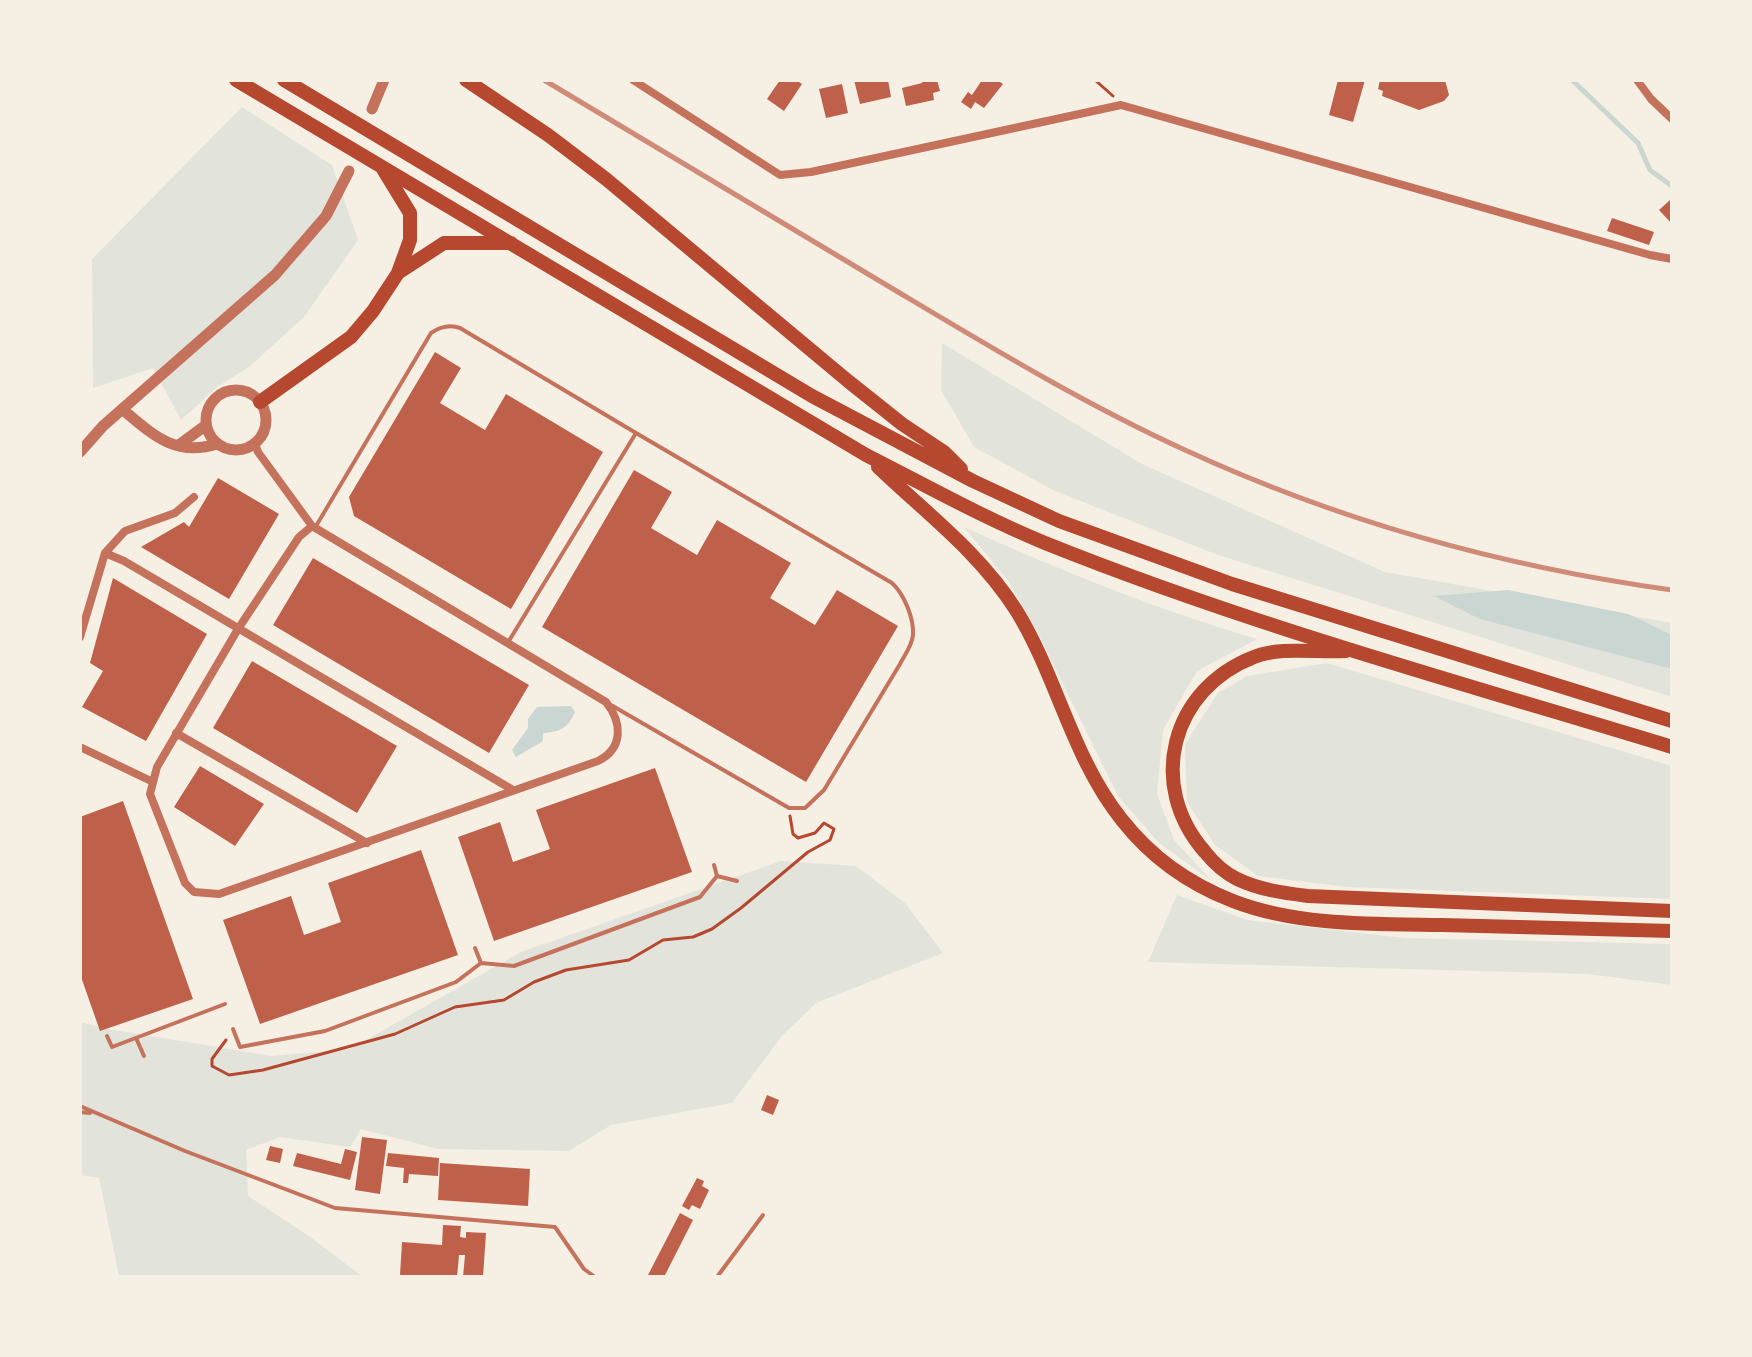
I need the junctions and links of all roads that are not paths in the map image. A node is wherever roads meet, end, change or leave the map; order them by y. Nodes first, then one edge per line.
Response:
1 (236, 80) edge
2 (284, 80) edge
3 (384, 80) edge
4 (466, 80) edge
5 (633, 80) edge
6 (1637, 80) edge
7 (372, 109) dead end
8 (1672, 119) edge
9 (380, 165) junction
10 (349, 171) dead end
11 (511, 243) junction
12 (1672, 259) edge
13 (398, 273) junction
14 (260, 402) junction
15 (122, 409) junction
16 (206, 425) junction
17 (636, 433) junction
18 (217, 444) junction
19 (255, 444) junction
20 (179, 445) junction
21 (80, 452) edge
22 (866, 455) junction
23 (973, 481) junction
24 (194, 497) dead end
25 (314, 527) junction
26 (105, 553) junction
27 (238, 629) junction
28 (80, 637) edge
29 (507, 644) junction
30 (1358, 651) junction
31 (606, 702) junction
32 (1672, 721) edge
33 (176, 733) junction
34 (80, 747) edge
35 (1672, 747) edge
36 (151, 781) junction
37 (513, 790) junction
38 (367, 843) junction
39 (714, 865) dead end
40 (717, 876) junction
41 (737, 881) dead end
42 (1672, 911) edge
43 (1672, 931) edge
44 (475, 948) dead end
45 (481, 963) junction
46 (225, 1004) dead end
47 (233, 1029) road end
48 (107, 1036) dead end
49 (136, 1038) junction
50 (144, 1056) dead end
51 (80, 1109) edge
52 (763, 1215) dead end
53 (595, 1277) edge
54 (717, 1277) edge

1 - 9 highway
2 - 23 highway
3 - 7 street
4 - 23 highway
5 - 12 street
6 - 8 street
9 - 11 highway
9 - 13 highway
10 - 15 street
11 - 13 highway
11 - 22 highway
13 - 14 highway
14 - 16 street
14 - 19 street
15 - 20 street
15 - 21 street
16 - 18 street
16 - 20 street
17 - 25 lane
17 - 29 lane
17 - 31 lane
18 - 19 street
18 - 20 street
19 - 25 street
22 - 30 highway
22 - 43 highway
23 - 32 highway
24 - 26 street
25 - 27 street
25 - 29 street
26 - 27 street
26 - 28 street
27 - 33 street
27 - 37 street
29 - 31 street
30 - 35 highway
30 - 42 highway
31 - 37 street
33 - 36 street
33 - 38 street
34 - 36 street
36 - 38 street
37 - 38 street
39 - 40 lane
40 - 41 lane
40 - 45 lane
44 - 45 lane
45 - 47 lane
46 - 49 lane
48 - 49 lane
49 - 50 lane
51 - 53 lane
52 - 54 lane

